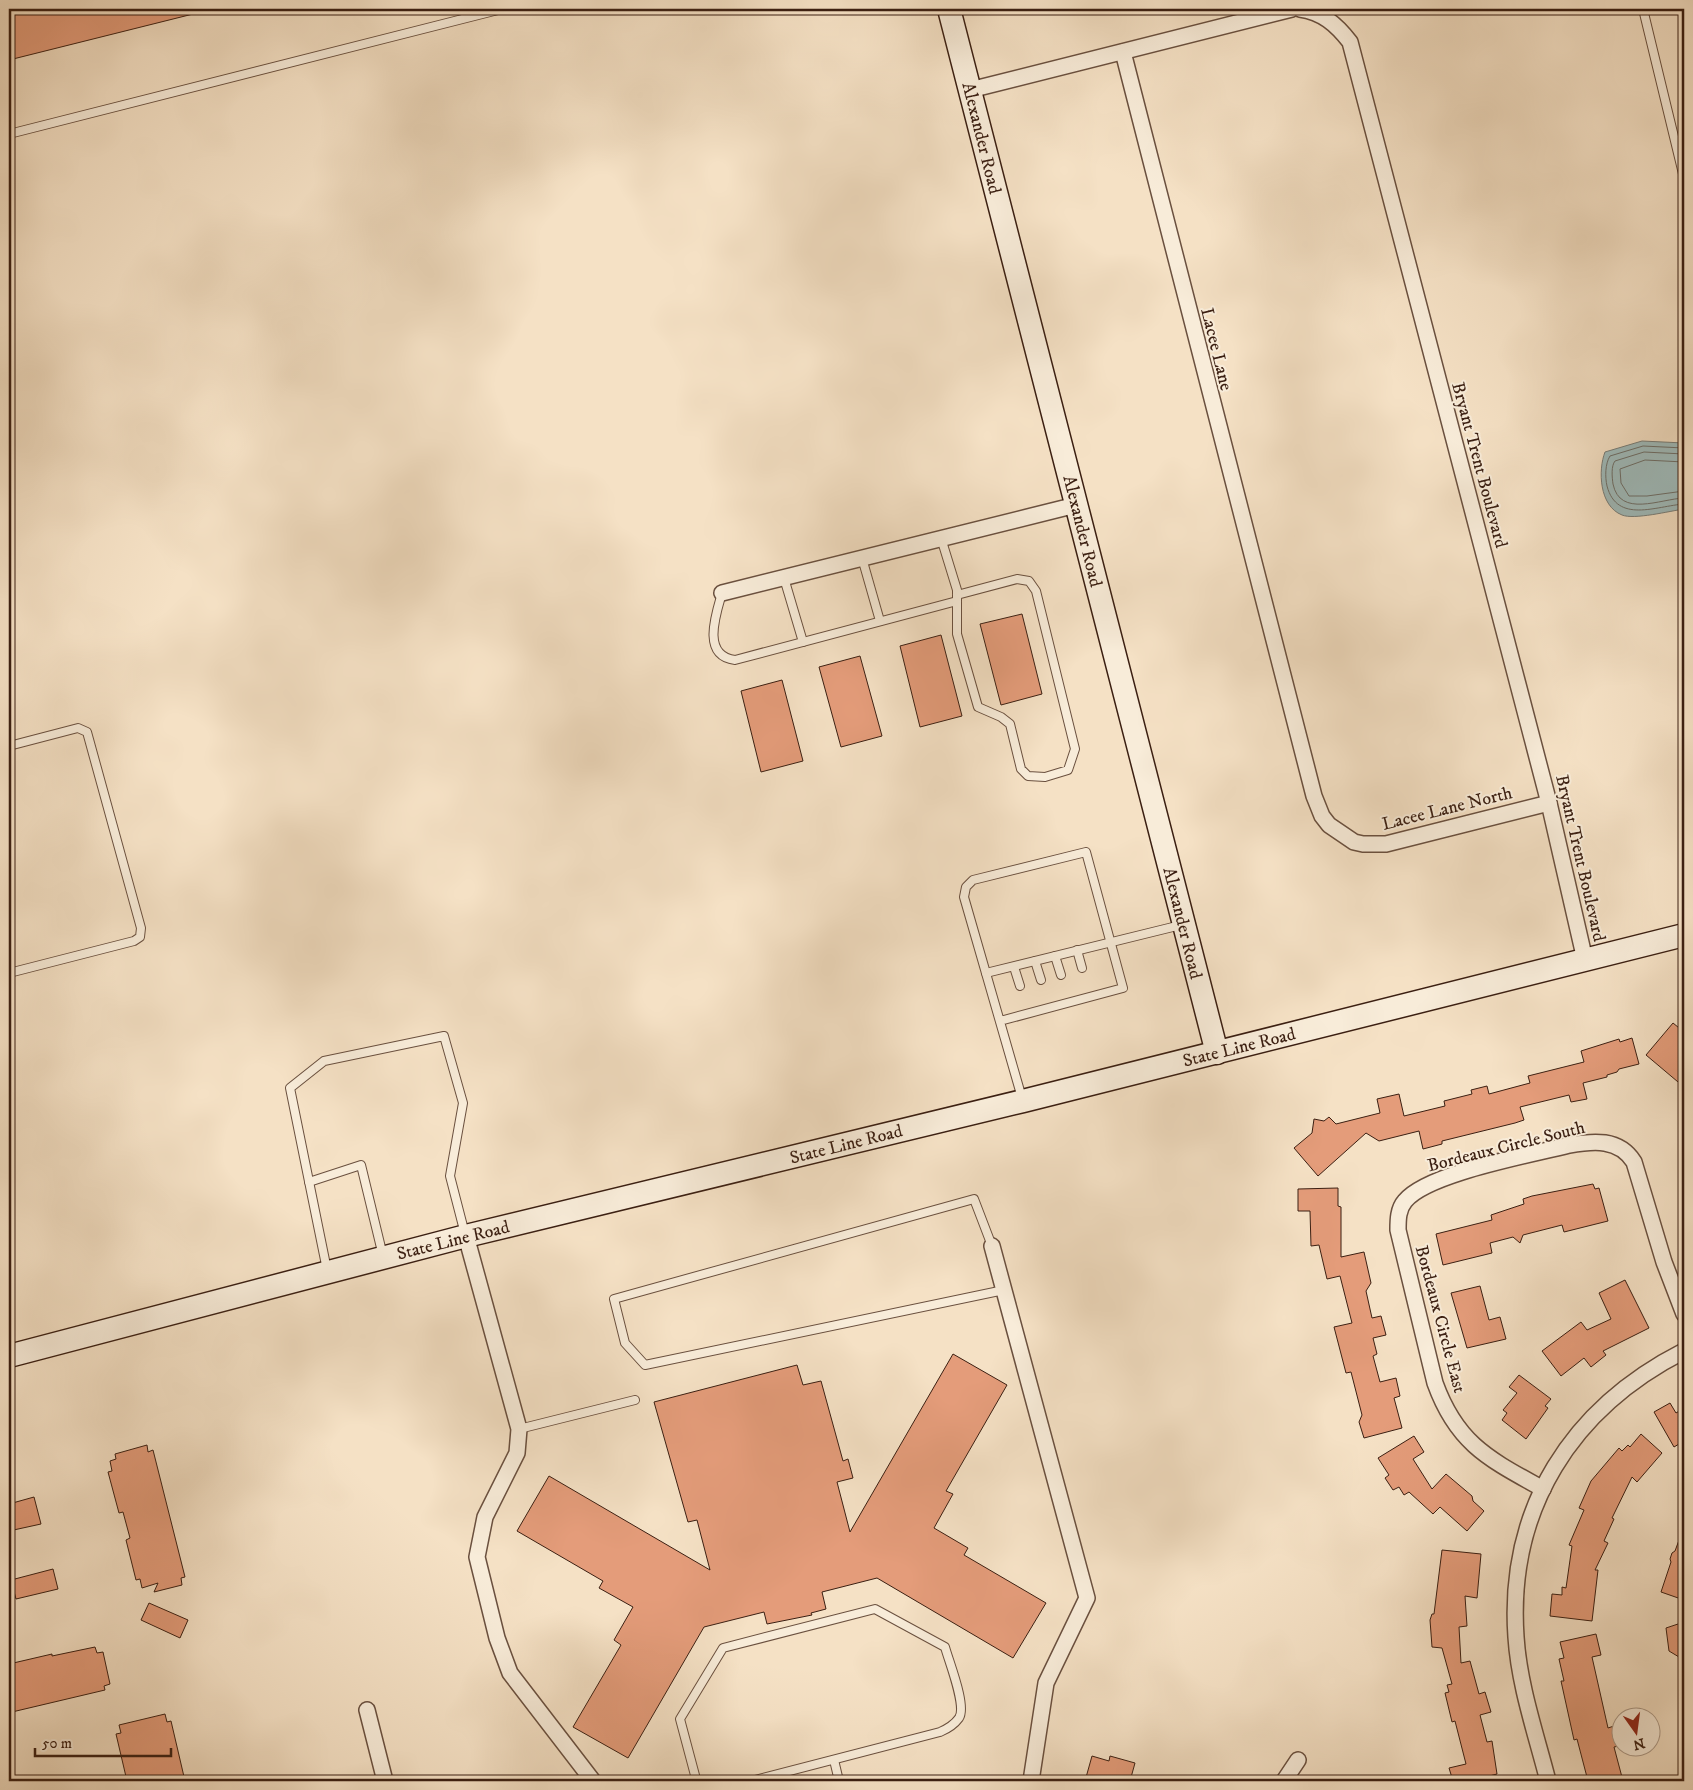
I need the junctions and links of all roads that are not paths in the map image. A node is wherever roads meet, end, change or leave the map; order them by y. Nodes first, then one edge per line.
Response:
1 (502, 9) edge
2 (949, 9) edge
3 (1292, 9) edge
4 (1300, 9) edge
5 (1643, 9) edge
6 (1270, 11) edge
7 (1123, 52) junction
8 (970, 90) junction
9 (9, 134) edge
10 (1684, 178) edge
11 (1076, 505) junction
12 (941, 538) junction
13 (862, 558) junction
14 (784, 578) junction
15 (722, 593) joint
16 (957, 598) junction
17 (880, 621) junction
18 (803, 642) junction
19 (1277, 654) joint
20 (9, 746) edge
21 (1549, 803) junction
22 (1184, 924) junction
23 (1684, 935) edge
24 (1110, 942) junction
25 (1077, 950) junction
26 (1055, 956) junction
27 (1586, 960) junction
28 (1035, 961) junction
29 (1014, 966) junction
30 (1082, 968) dead end
31 (9, 973) edge
32 (986, 973) junction
33 (1061, 975) dead end
34 (1041, 980) dead end
35 (1020, 986) dead end
36 (1087, 987) dead end
37 (1067, 994) dead end
38 (1090, 997) junction
39 (1046, 999) dead end
40 (1069, 1002) junction
41 (1025, 1005) dead end
42 (1048, 1008) junction
43 (1028, 1014) junction
44 (1000, 1021) junction
45 (1216, 1053) junction
46 (1023, 1101) junction
47 (309, 1182) junction
48 (1404, 1202) joint
49 (466, 1236) junction
50 (992, 1246) joint
51 (383, 1258) junction
52 (328, 1272) junction
53 (1004, 1290) junction
54 (1684, 1314) edge
55 (1684, 1351) edge
56 (9, 1356) edge
57 (635, 1400) dead end
58 (519, 1429) junction
59 (1543, 1489) junction
60 (367, 1710) dead end
61 (834, 1760) junction
62 (1298, 1760) dead end
63 (385, 1781) edge
64 (593, 1781) edge
65 (700, 1781) edge
66 (751, 1781) edge
67 (839, 1781) edge
68 (1031, 1781) edge
69 (1284, 1781) edge
70 (1548, 1781) edge

1 - 9 lane
2 - 8 street, Alexander Road
3 - 6 street
4 - 21 street, Bryant Trent Boulevard
5 - 10 lane
6 - 7 street
7 - 8 street
7 - 19 street, Lacee Lane
8 - 11 street, Alexander Road
11 - 12 street
11 - 22 street, Alexander Road
12 - 13 street
12 - 16 lane
13 - 14 street
13 - 17 lane
14 - 15 street
14 - 18 lane
15 - 18 lane
16 - 16 lane
16 - 17 lane
17 - 18 lane
19 - 21 street, Lacee Lane North
20 - 31 lane
21 - 27 street, Bryant Trent Boulevard
22 - 24 lane
22 - 45 street, Alexander Road
23 - 27 street, State Line Road
24 - 25 lane
24 - 32 lane
24 - 38 lane
25 - 26 lane
25 - 30 lane
26 - 28 lane
26 - 33 lane
27 - 45 street, State Line Road
28 - 29 lane
28 - 34 lane
29 - 32 lane
29 - 35 lane
32 - 44 lane
36 - 38 lane
37 - 40 lane
38 - 40 lane
39 - 42 lane
40 - 42 lane
41 - 43 lane
42 - 43 lane
43 - 44 lane
44 - 46 lane
45 - 46 street, State Line Road
46 - 49 street, State Line Road
47 - 49 lane
47 - 51 lane
47 - 52 lane
48 - 54 street, Bordeaux Circle South
48 - 59 street, Bordeaux Circle East
49 - 51 street, State Line Road
49 - 58 street
50 - 53 street
50 - 53 lane
51 - 52 street, State Line Road
52 - 56 street, State Line Road
53 - 68 street
55 - 59 street
57 - 58 lane
58 - 64 street
59 - 70 street
60 - 63 street
61 - 65 lane
61 - 66 lane
61 - 67 lane
62 - 69 street

